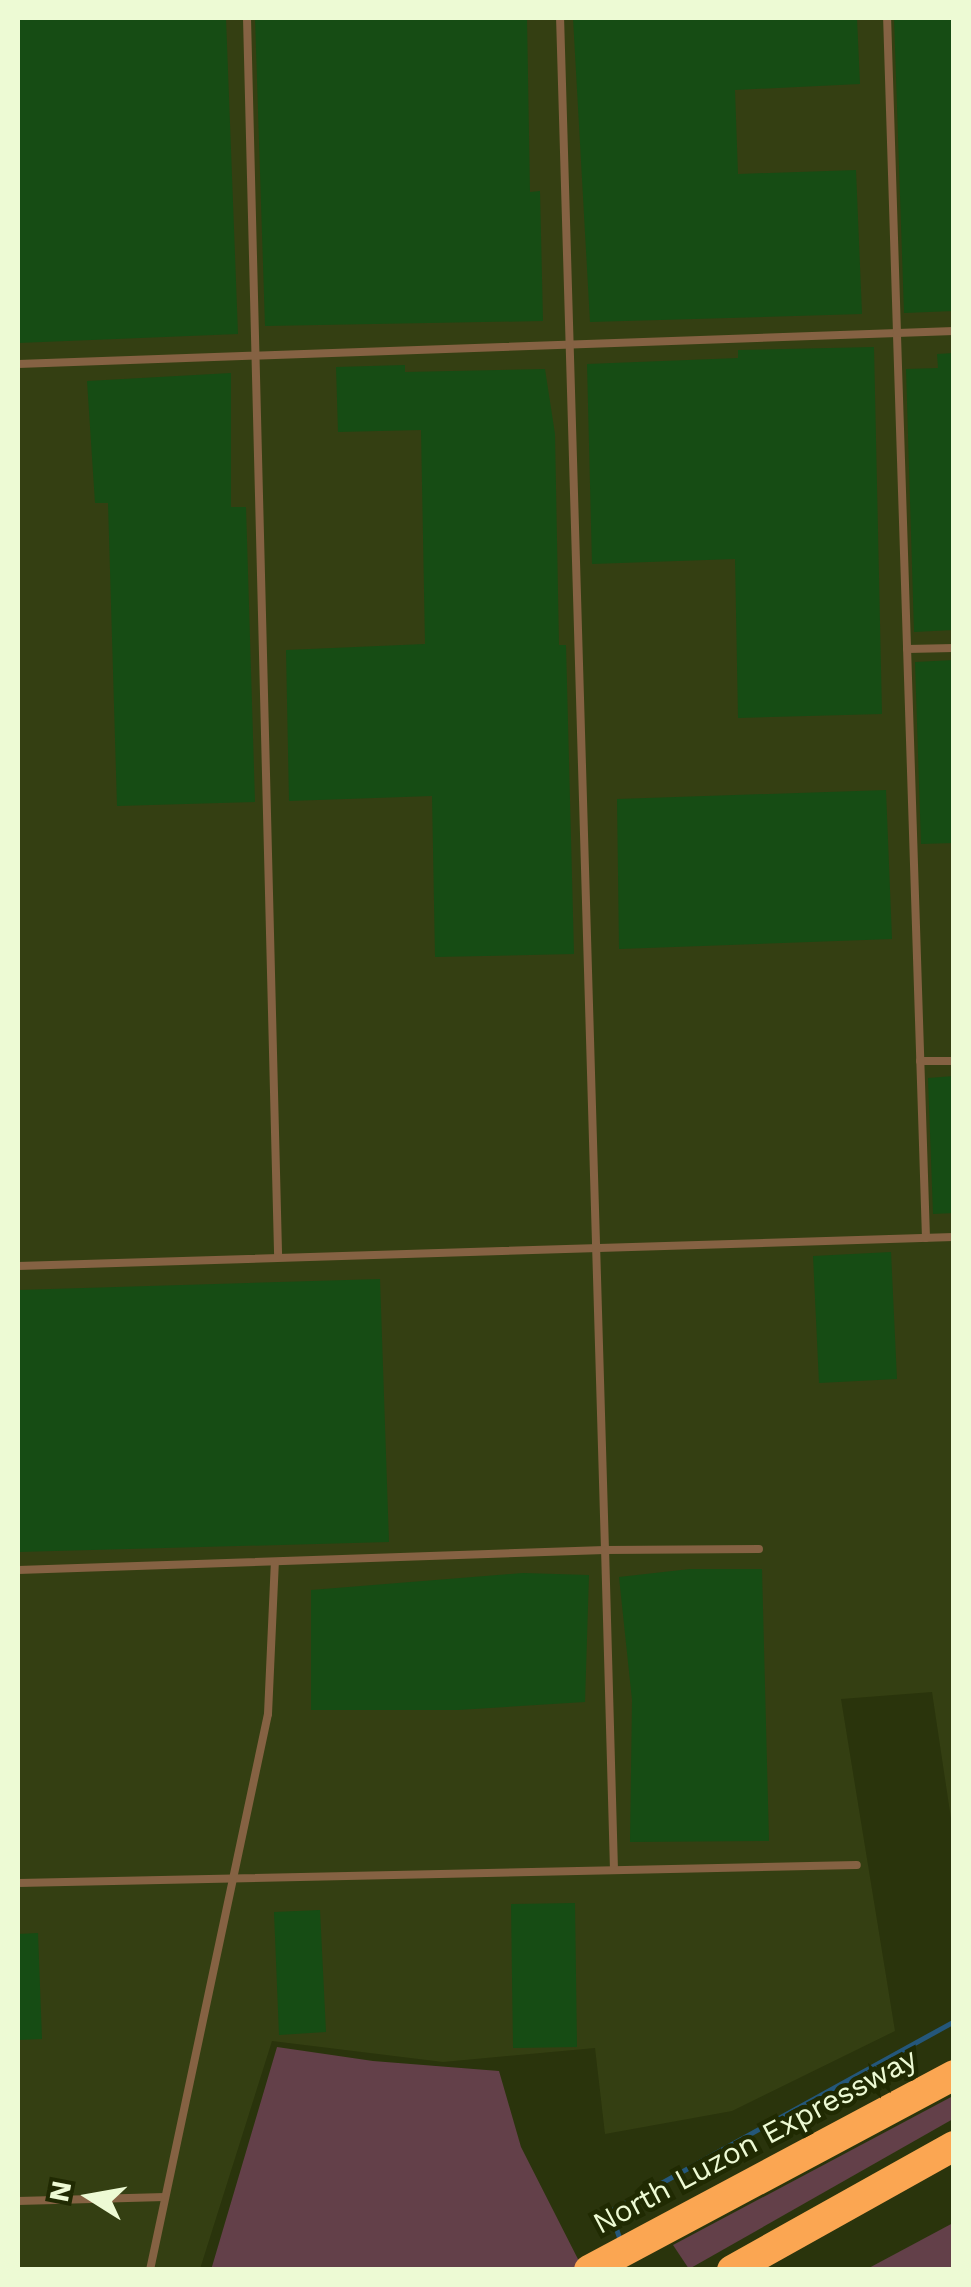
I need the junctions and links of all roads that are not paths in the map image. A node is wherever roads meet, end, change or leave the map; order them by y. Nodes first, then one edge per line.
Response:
1 (247, 18) edge
2 (560, 18) edge
3 (887, 18) edge
4 (954, 331) edge
5 (897, 333) junction
6 (566, 348) junction
7 (256, 356) junction
8 (18, 364) edge
9 (954, 648) edge
10 (907, 649) junction
11 (954, 1060) edge
12 (920, 1061) junction
13 (954, 1237) edge
14 (926, 1238) junction
15 (594, 1250) junction
16 (278, 1255) junction
17 (18, 1266) edge
18 (759, 1548) dead end
19 (605, 1550) junction
20 (275, 1562) junction
21 (18, 1570) edge
22 (858, 1865) dead end
23 (614, 1870) junction
24 (233, 1877) junction
25 (18, 1884) edge
26 (954, 2075) edge
27 (954, 2146) edge
28 (165, 2197) junction
29 (18, 2201) edge
30 (150, 2270) edge
31 (589, 2270) edge
32 (732, 2270) edge

1 - 7 lane
2 - 6 lane
3 - 5 lane
4 - 5 lane
5 - 6 lane
5 - 10 lane
6 - 7 lane
6 - 15 lane
7 - 8 lane
7 - 16 lane
9 - 10 lane
10 - 12 lane
11 - 12 lane
12 - 14 lane
13 - 14 lane
14 - 15 lane
15 - 16 lane
15 - 19 lane
16 - 17 lane
18 - 19 lane
19 - 20 lane
19 - 23 lane
20 - 21 lane
20 - 24 lane
22 - 23 lane
23 - 24 lane
24 - 25 lane
24 - 28 lane
26 - 31 highway, North Luzon Expressway
27 - 32 highway
28 - 29 lane
28 - 30 lane

